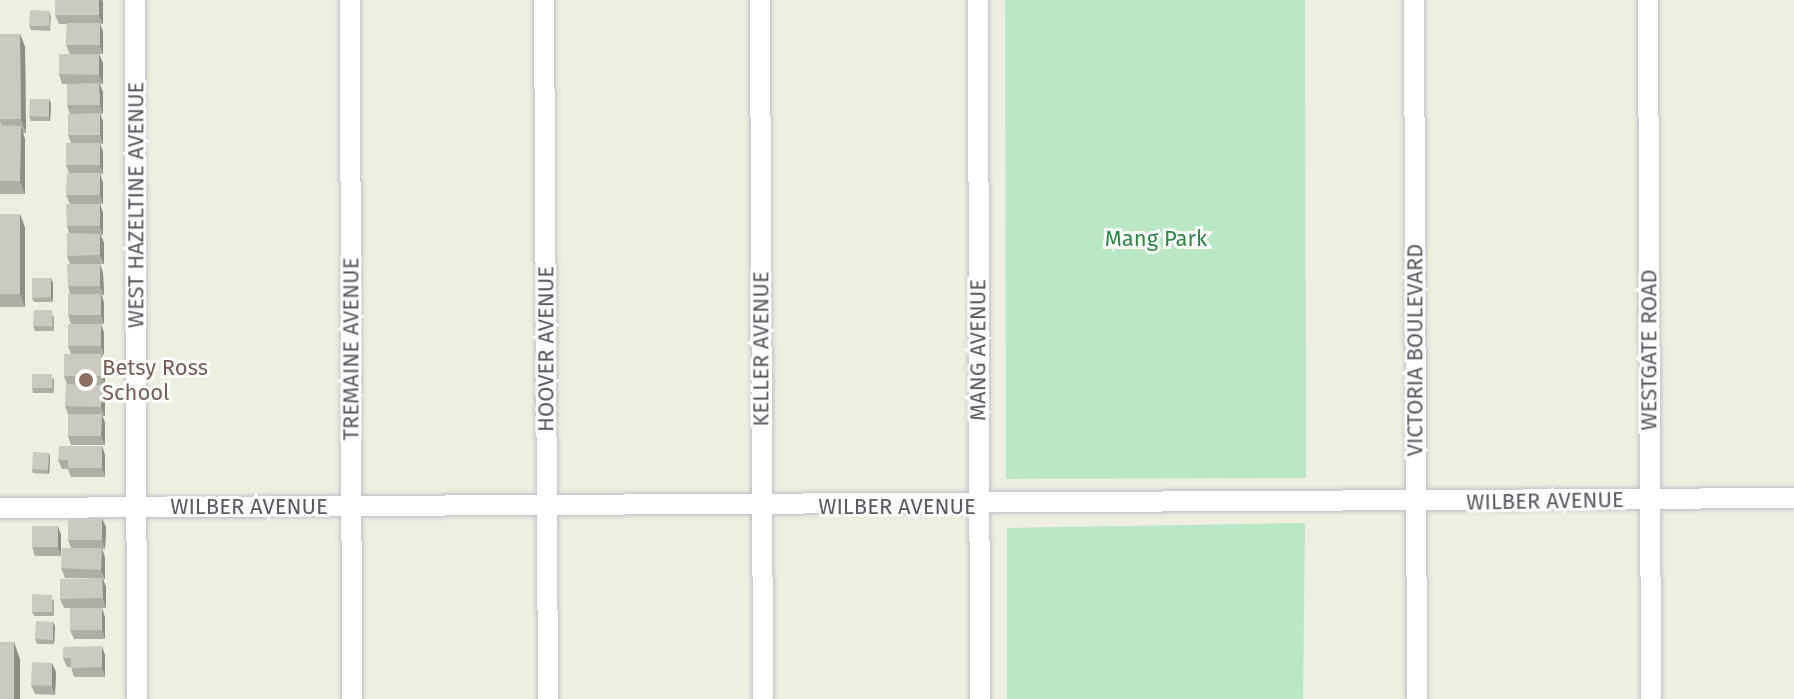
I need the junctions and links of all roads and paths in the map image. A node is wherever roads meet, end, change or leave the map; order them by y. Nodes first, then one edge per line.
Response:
1 (135, 0) edge
2 (350, 0) edge
3 (544, 0) edge
4 (760, 0) edge
5 (978, 0) edge
6 (1414, 0) edge
7 (1648, 0) edge
8 (1794, 498) edge
9 (1650, 500) junction
10 (1415, 502) junction
11 (979, 506) junction
12 (138, 507) junction
13 (352, 507) junction
14 (547, 507) junction
15 (0, 508) edge
16 (762, 508) junction
17 (137, 699) edge
18 (352, 699) edge
19 (548, 699) edge
20 (763, 699) edge
21 (980, 699) edge
22 (1417, 699) edge
23 (1651, 699) edge

1 - 12 street, WEST HAZELTINE AVENUE
2 - 13 street, TREMAINE AVENUE
3 - 14 street, HOOVER AVENUE
4 - 16 street, KELLER AVENUE
5 - 11 street, MANG AVENUE
6 - 10 street, VICTORIA BOULEVARD
7 - 9 street, WESTGATE ROAD
8 - 9 street, WILBER AVENUE
9 - 10 street, WILBER AVENUE
9 - 23 street, WESTGATE ROAD
10 - 11 street, WILBER AVENUE
10 - 22 street, VICTORIA BOULEVARD
11 - 16 street, WILBER AVENUE
11 - 21 street, MANG AVENUE
12 - 13 street, WILBER AVENUE
12 - 15 street, WILBER AVENUE
12 - 17 street, WEST HAZELTINE AVENUE
13 - 14 street, WILBER AVENUE
13 - 18 street, TREMAINE AVENUE
14 - 16 street, WILBER AVENUE
14 - 19 street, HOOVER AVENUE
16 - 20 street, KELLER AVENUE

